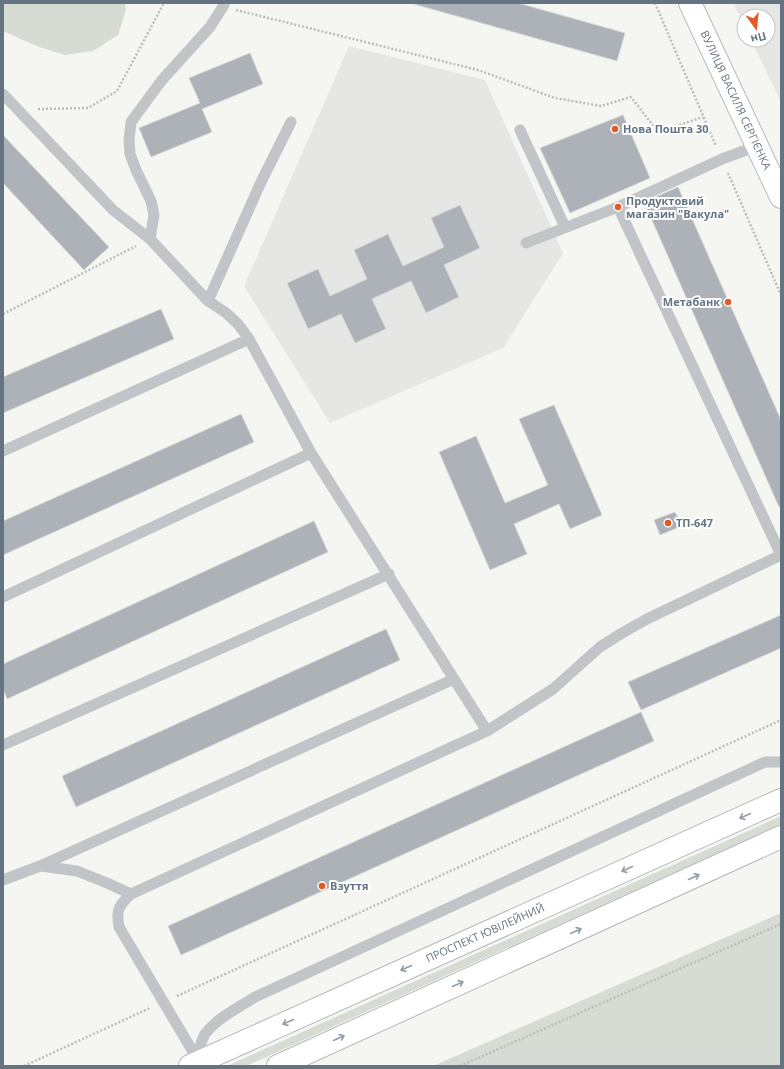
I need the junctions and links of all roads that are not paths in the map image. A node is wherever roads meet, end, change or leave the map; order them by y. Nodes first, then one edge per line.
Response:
1 (690, 3) edge
2 (224, 5) dead end
3 (3, 94) edge
4 (292, 122) dead end
5 (520, 130) dead end
6 (757, 146) junction
7 (781, 197) edge
8 (618, 207) junction
9 (565, 228) junction
10 (150, 239) junction
11 (526, 243) dead end
12 (208, 301) junction
13 (249, 339) junction
14 (3, 451) edge
15 (311, 453) junction
16 (781, 555) edge
17 (389, 574) junction
18 (3, 597) edge
19 (454, 679) junction
20 (487, 731) junction
21 (3, 745) edge
22 (781, 762) edge
23 (781, 800) edge
24 (781, 837) edge
25 (40, 866) junction
26 (3, 880) edge
27 (131, 894) junction
28 (194, 1064) edge
29 (278, 1066) edge

1 - 6 main road, ВУЛИЦЯ ВАСИЛЯ СЕРГІЄНКА
2 - 10 lane
3 - 10 lane
4 - 12 lane
5 - 9 lane
6 - 7 main road, ВУЛИЦЯ ВАСИЛЯ СЕРГІЄНКА
6 - 8 lane
8 - 9 lane
8 - 16 lane
9 - 11 lane
10 - 12 lane
12 - 13 lane
13 - 14 lane
13 - 15 lane
15 - 17 lane
15 - 18 lane
16 - 20 lane
17 - 19 lane
17 - 21 lane
19 - 20 lane
19 - 25 lane
20 - 27 lane
22 - 28 lane
23 -> 28 main road, ПРОСПЕКТ ЮВІЛЕЙНИЙ
29 -> 24 main road
25 - 26 lane
25 - 27 lane
27 - 28 lane

